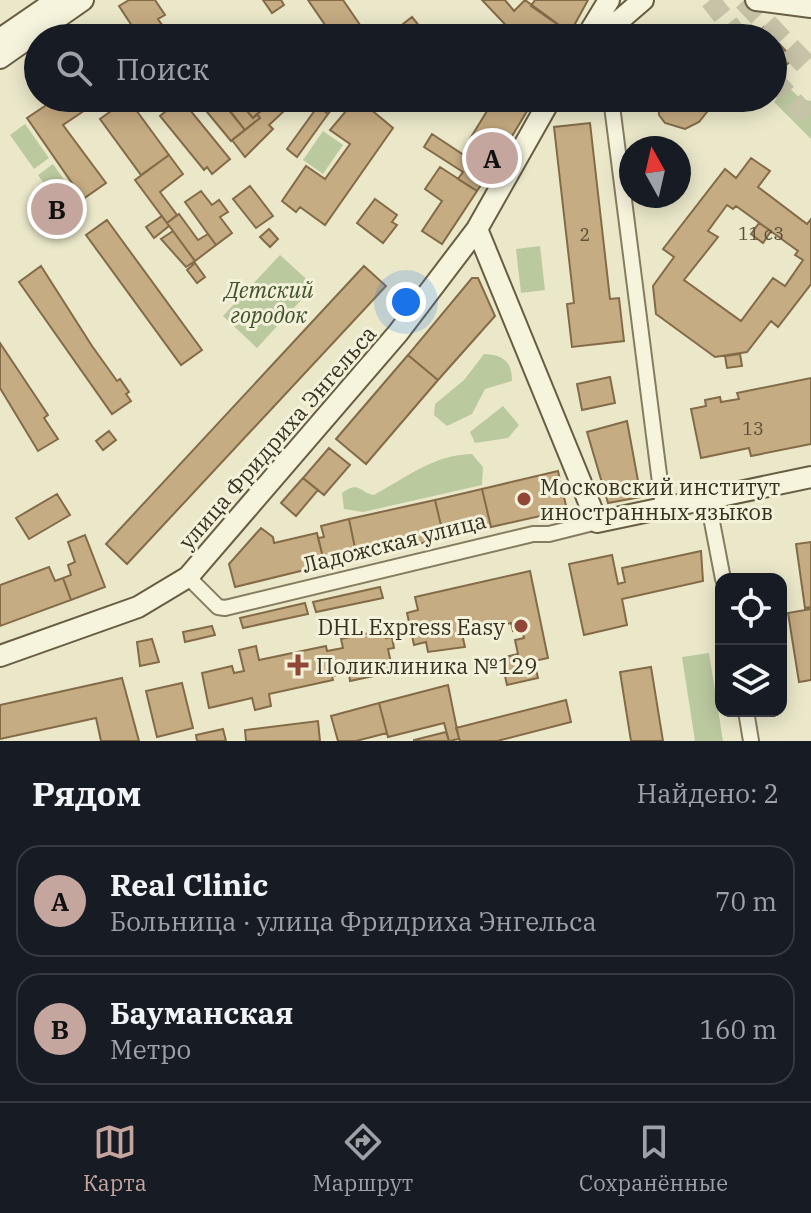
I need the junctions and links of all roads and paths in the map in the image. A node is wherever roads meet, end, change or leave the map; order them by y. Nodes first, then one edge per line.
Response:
1 (57, 0) edge
2 (83, 0) edge
3 (609, 0) edge
4 (643, 0) edge
5 (756, 0) edge
6 (777, 2) edge
7 (811, 7) edge
8 (49, 24) edge
9 (598, 24) edge
10 (610, 24) edge
11 (0, 39) edge
12 (24, 41) edge
13 (0, 58) edge
14 (543, 112) edge
15 (613, 112) edge
16 (477, 229) junction
17 (811, 477) edge
18 (707, 496) junction
19 (663, 506) junction
20 (597, 522) junction
21 (722, 573) edge
22 (188, 577) junction
23 (0, 656) edge
24 (747, 717) edge
25 (751, 741) edge

1 - 11 street
2 - 8 street
3 - 9 street
4 - 10 street
5 - 6 street
6 - 7 street
12 - 13 street
14 - 16 street, улица Фридриха Энгельса
15 - 19 street
16 - 20 street
16 - 22 street, улица Фридриха Энгельса
17 - 18 street, Ладожская улица
18 - 19 street, Ладожская улица
18 - 21 street
19 - 20 street, Ладожская улица
20 - 22 street, Ладожская улица
22 - 23 street, улица Фридриха Энгельса
24 - 25 street

